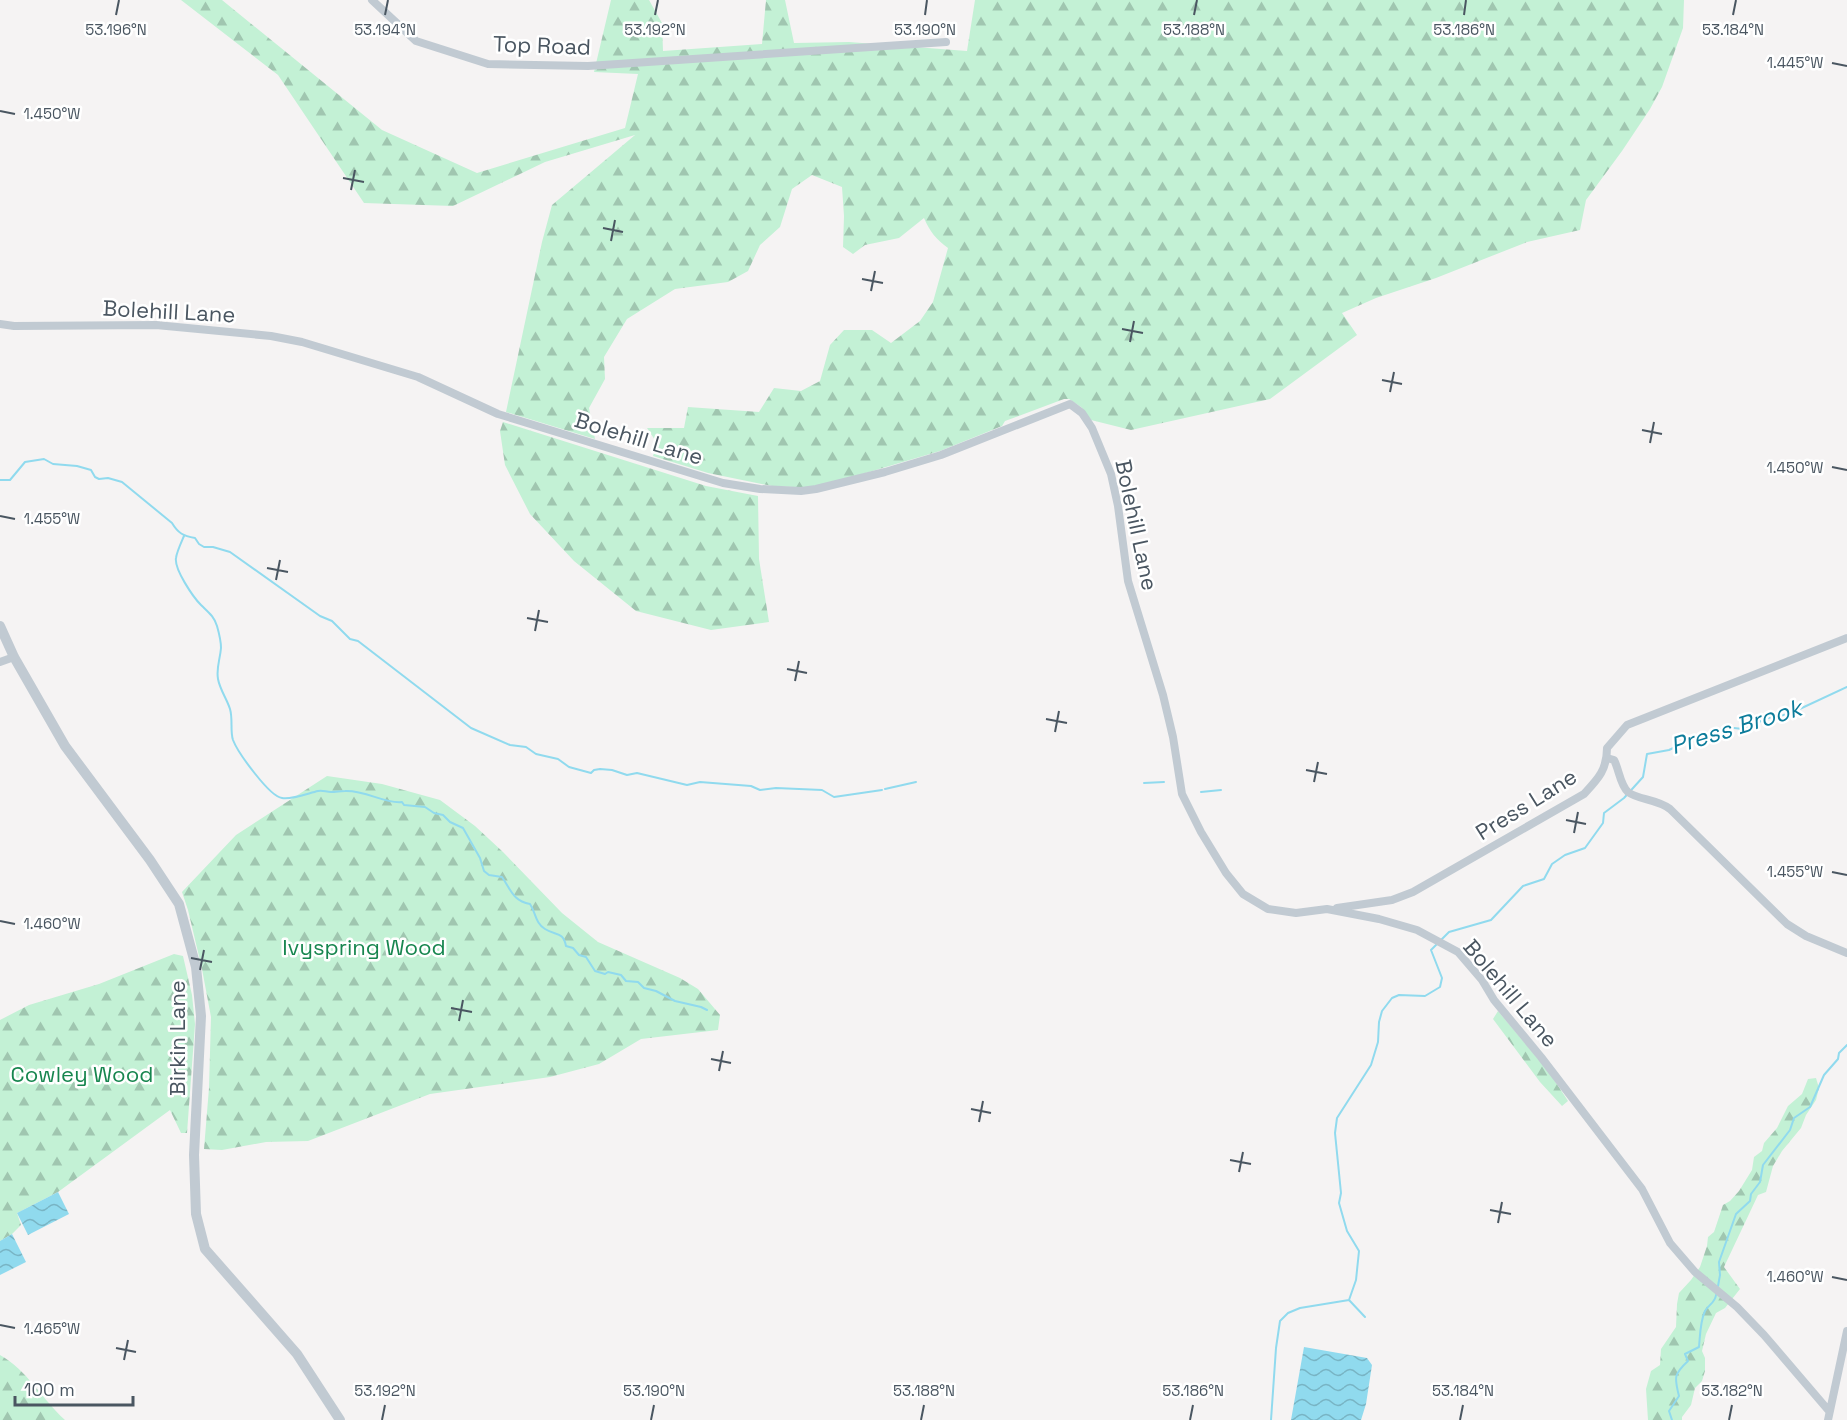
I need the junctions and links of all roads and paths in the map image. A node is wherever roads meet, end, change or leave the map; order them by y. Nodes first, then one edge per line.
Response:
1 (372, 0) edge
2 (946, 42) dead end
3 (0, 324) edge
4 (0, 626) edge
5 (1847, 638) edge
6 (14, 657) junction
7 (0, 662) edge
8 (1607, 758) junction
9 (1327, 909) junction
10 (1847, 953) edge
11 (1847, 1331) edge
12 (1829, 1415) edge
13 (340, 1420) edge

1 - 2 street, Top Road
3 - 9 street, Bolehill Lane
4 - 6 street, Birkin Lane
5 - 8 street, Press Lane
6 - 7 street
6 - 13 street, Birkin Lane
8 - 9 street, Press Lane
8 - 10 street
9 - 12 street, Bolehill Lane
11 - 12 street

